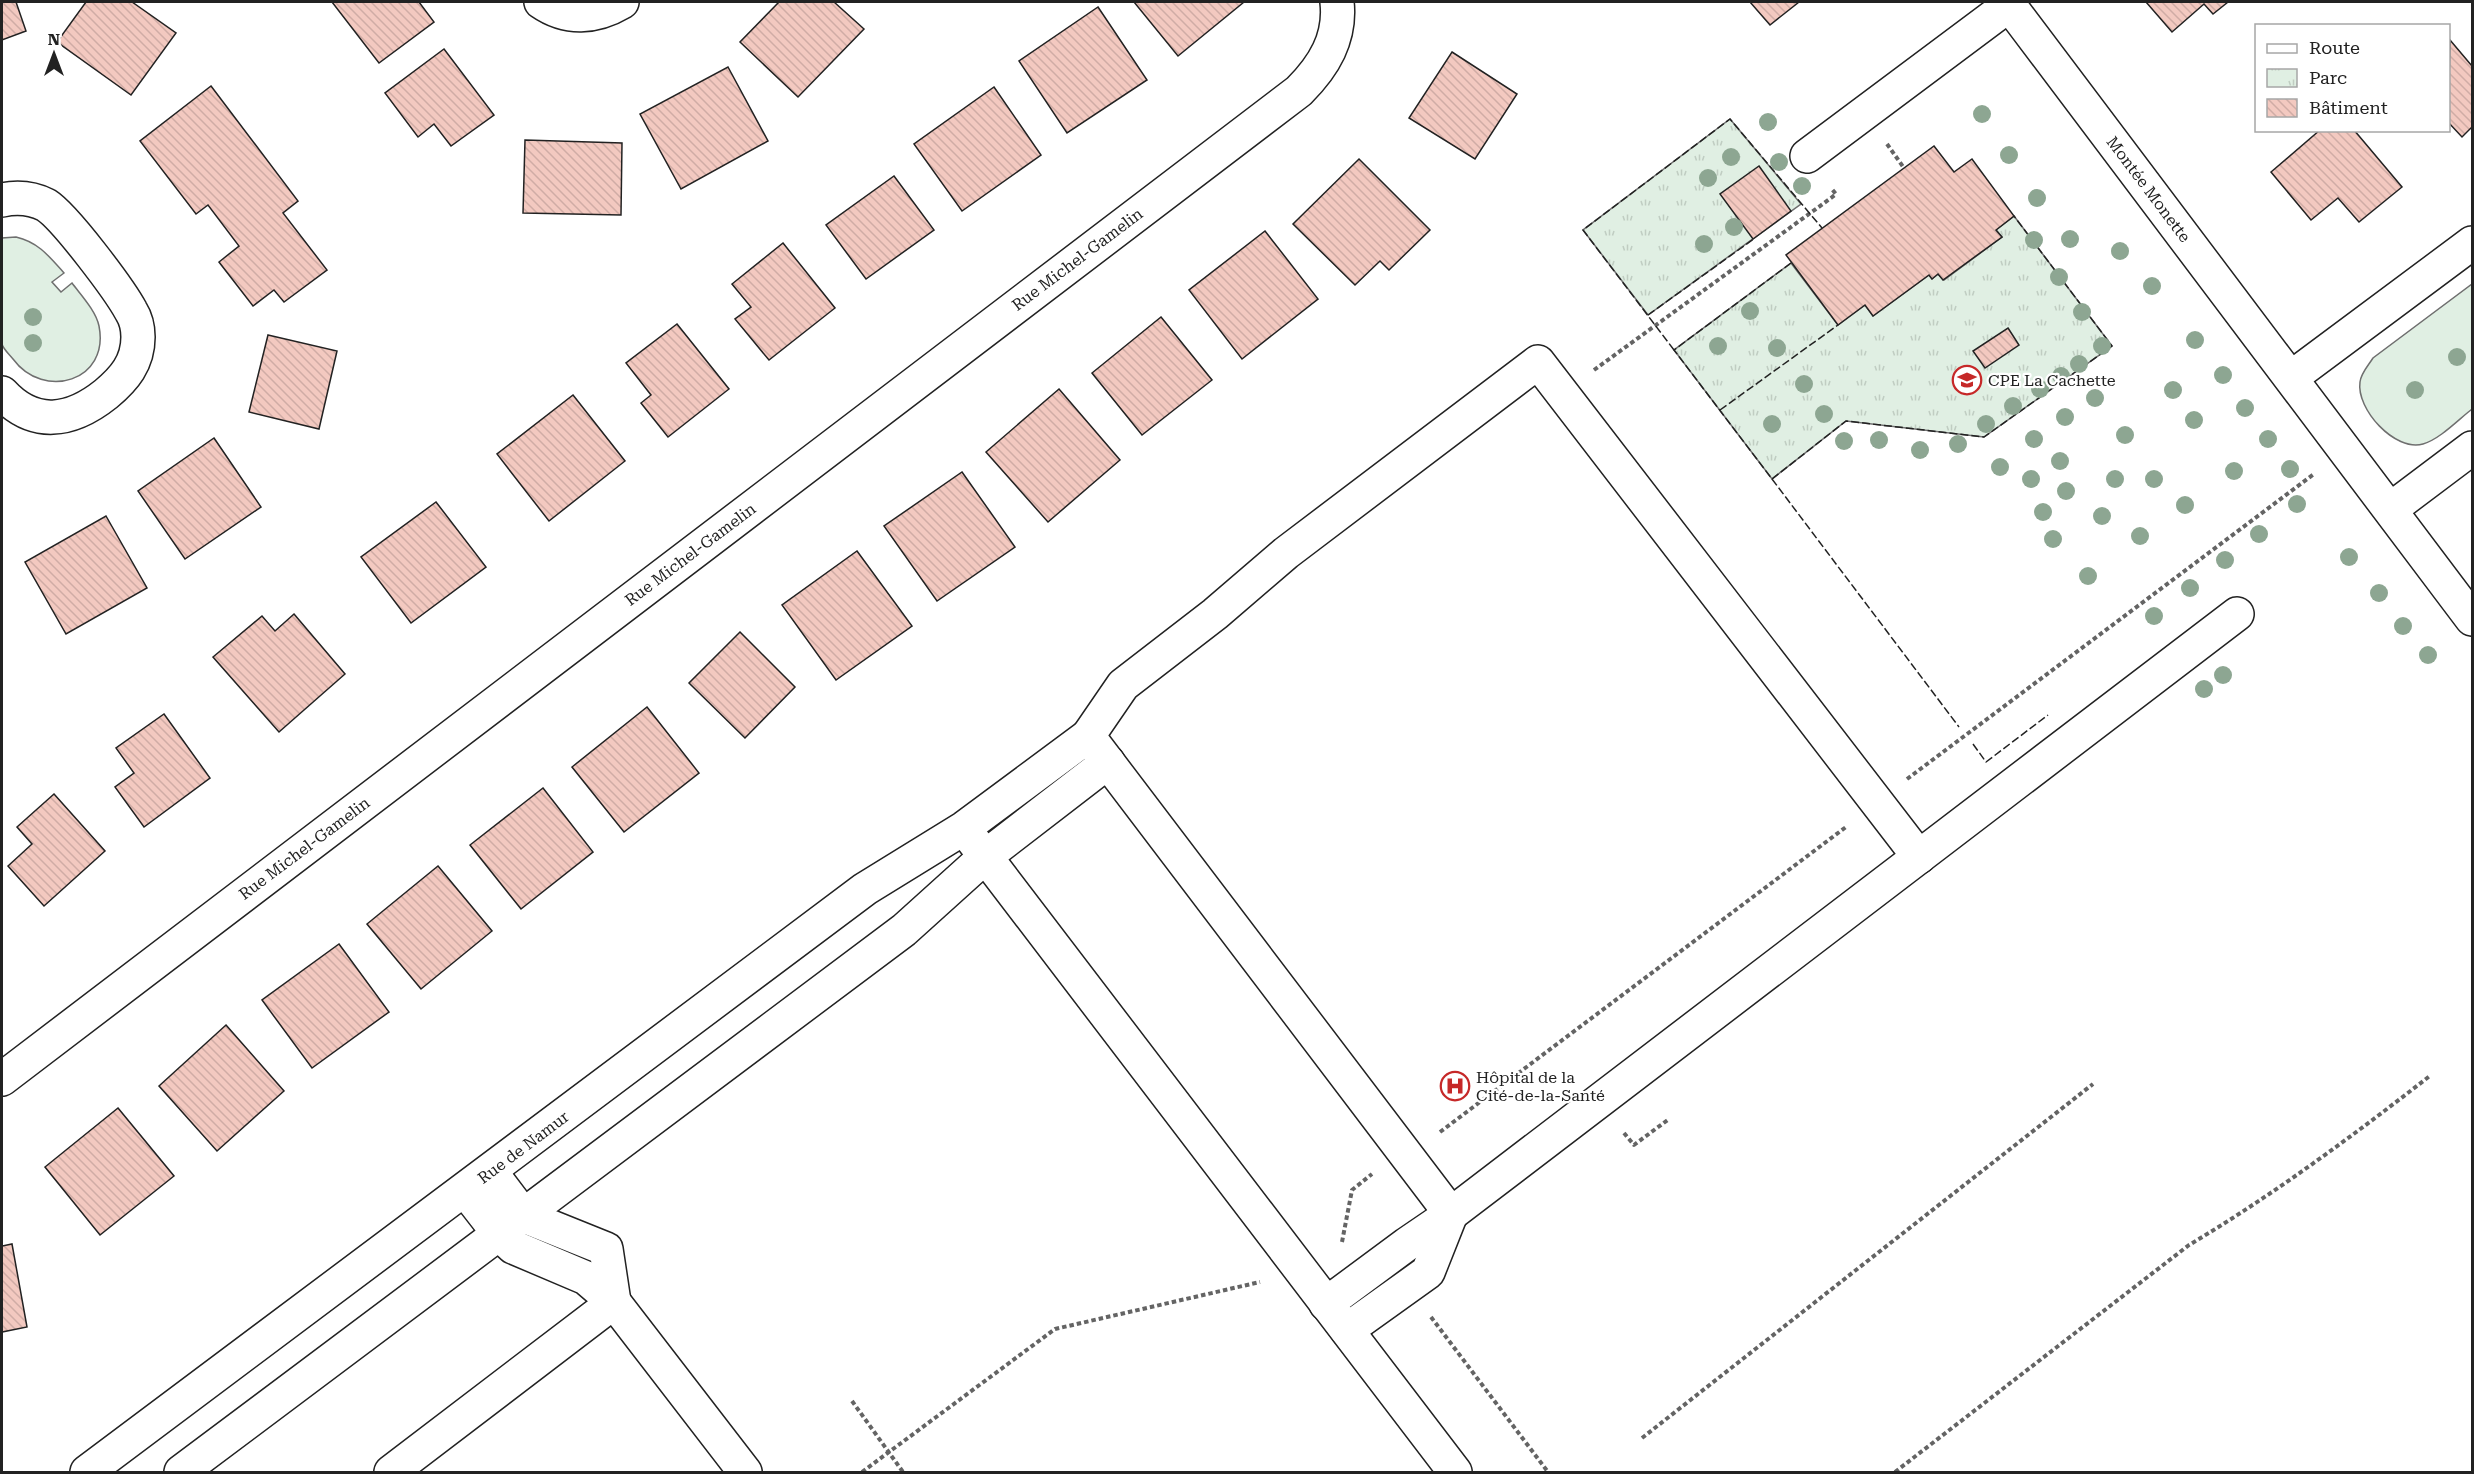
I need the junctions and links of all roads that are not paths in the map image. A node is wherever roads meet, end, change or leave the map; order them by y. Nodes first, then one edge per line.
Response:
1 (541, 2) edge
2 (622, 2) edge
3 (1337, 2) edge
4 (2008, 3) edge
5 (1807, 156) dead end
6 (2, 200) edge
7 (2472, 243) edge
8 (2292, 377) junction
9 (2, 393) edge
10 (2472, 448) edge
11 (2391, 509) junction
12 (2237, 615) dead end
13 (2472, 619) edge
14 (1088, 736) junction
15 (1108, 762) junction
16 (964, 828) junction
17 (986, 856) junction
18 (1919, 857) junction
19 (2, 1078) edge
20 (478, 1180) junction
21 (1451, 1214) junction
22 (512, 1226) junction
23 (614, 1302) junction
24 (1326, 1304) junction
25 (1347, 1330) junction
26 (87, 1473) edge
27 (181, 1473) edge
28 (391, 1473) edge
29 (745, 1473) edge
30 (1455, 1473) edge

1 - 2 street
3 - 19 street, Rue Michel-Gamelin
4 - 5 street
4 - 8 street, Montée Monette
6 - 9 street
7 - 8 street
8 - 11 street, Montée Monette
10 - 11 street
11 - 13 street, Montée Monette
12 - 18 street
14 - 15 street
14 - 16 street, Rue de Namur
14 - 18 street, Rue de Namur
15 - 17 street
15 - 21 street
16 - 17 street
16 - 20 street, Rue de Namur
17 - 22 street
17 - 24 street
18 - 21 street
20 - 22 street
20 - 26 street, Rue de Namur
21 - 24 street
21 - 25 street
22 - 23 street
22 - 27 street
23 - 28 street
23 - 29 street
24 - 25 street
25 - 30 street

